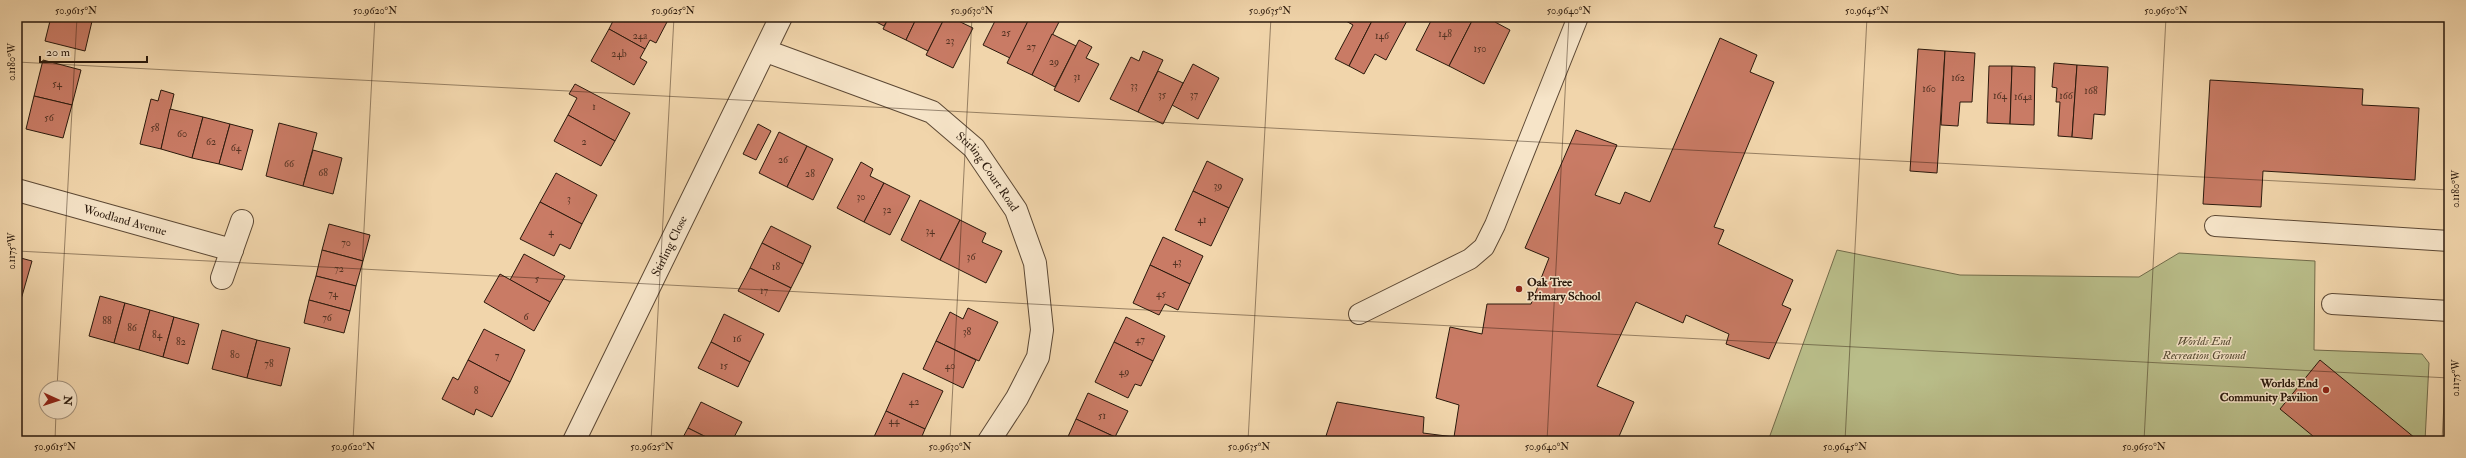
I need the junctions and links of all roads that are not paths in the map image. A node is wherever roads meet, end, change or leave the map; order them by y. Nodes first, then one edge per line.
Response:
1 (781, 17) edge
2 (1578, 17) edge
3 (766, 50) junction
4 (17, 190) edge
5 (242, 221) dead end
6 (2215, 226) dead end
7 (2449, 240) edge
8 (232, 250) junction
9 (222, 278) dead end
10 (2332, 304) dead end
11 (2449, 311) edge
12 (1359, 314) dead end
13 (574, 441) edge
14 (989, 441) edge

1 - 3 street
2 - 12 lane
3 - 13 street, Stirling Close
3 - 14 street, Stirling Court Road
4 - 8 street, Woodland Avenue
5 - 8 street
6 - 7 lane
8 - 9 street
10 - 11 lane

